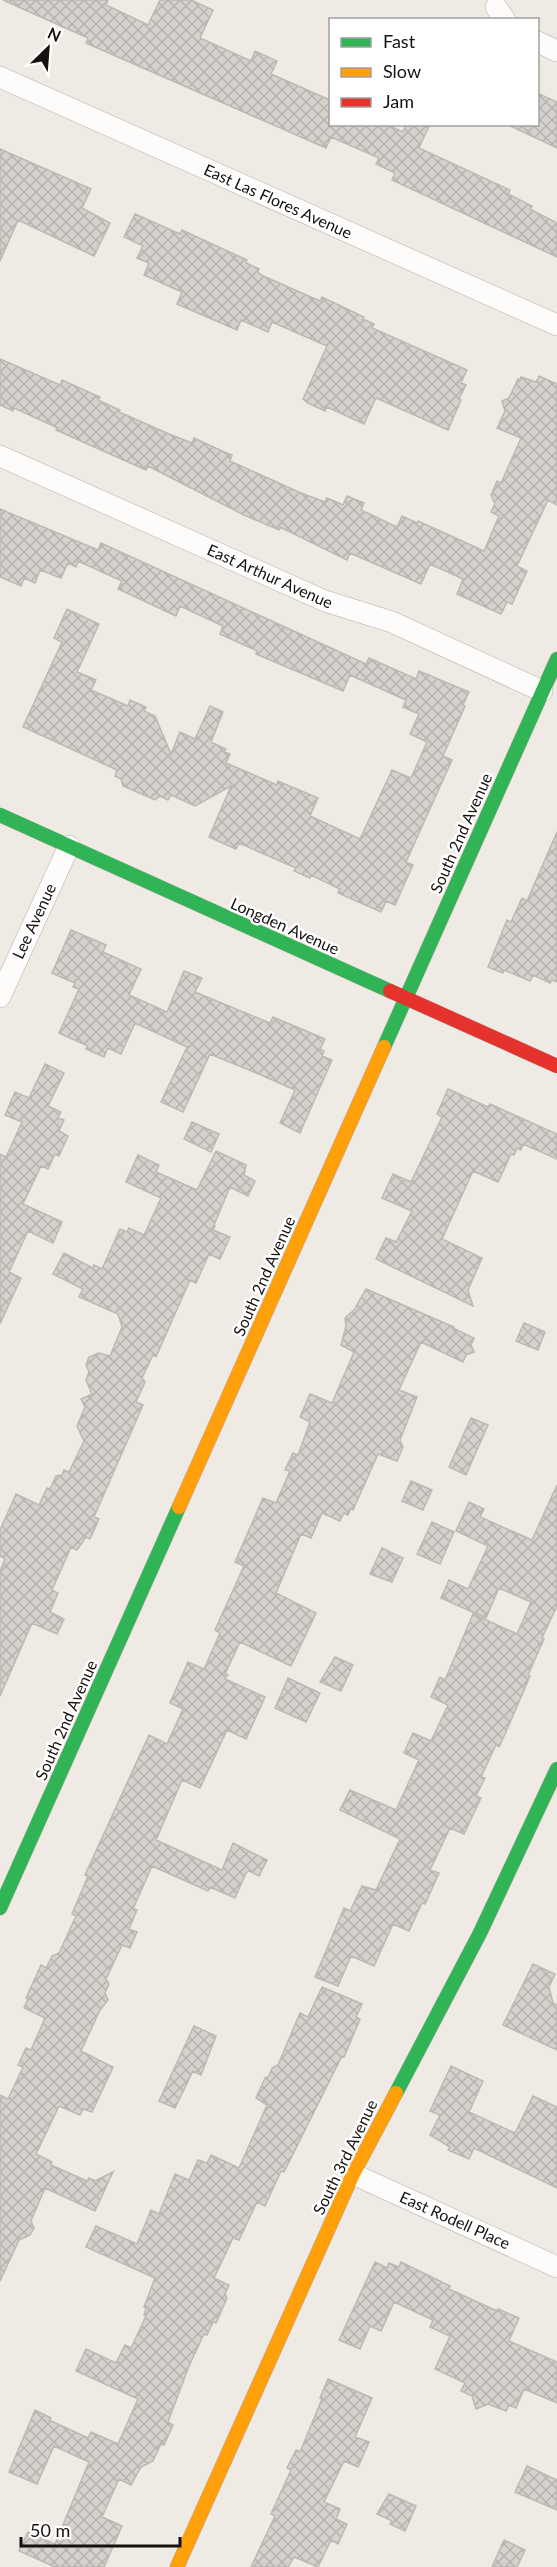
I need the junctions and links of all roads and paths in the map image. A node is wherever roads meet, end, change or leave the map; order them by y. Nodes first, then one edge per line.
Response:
1 (539, 43) edge
2 (557, 51) edge
3 (0, 77) edge
4 (557, 325) edge
5 (0, 456) edge
6 (557, 658) edge
7 (543, 691) junction
8 (0, 815) edge
9 (69, 846) junction
10 (0, 997) edge
11 (405, 999) junction
12 (557, 1066) edge
13 (557, 1769) edge
14 (0, 1908) edge
15 (353, 2174) junction
16 (557, 2267) edge
17 (177, 2567) edge

1 - 2 street
3 - 4 street, East Las Flores Avenue
5 - 7 street, East Arthur Avenue
6 - 7 street, South 2nd Avenue
7 - 11 street, South 2nd Avenue
8 - 9 street, Longden Avenue
9 - 10 street, Lee Avenue
9 - 11 street, Longden Avenue
11 - 12 street, Longden Avenue
11 - 14 street, South 2nd Avenue
13 - 15 street, South 3rd Avenue
15 - 16 street, East Rodell Place
15 - 17 street, South 3rd Avenue

